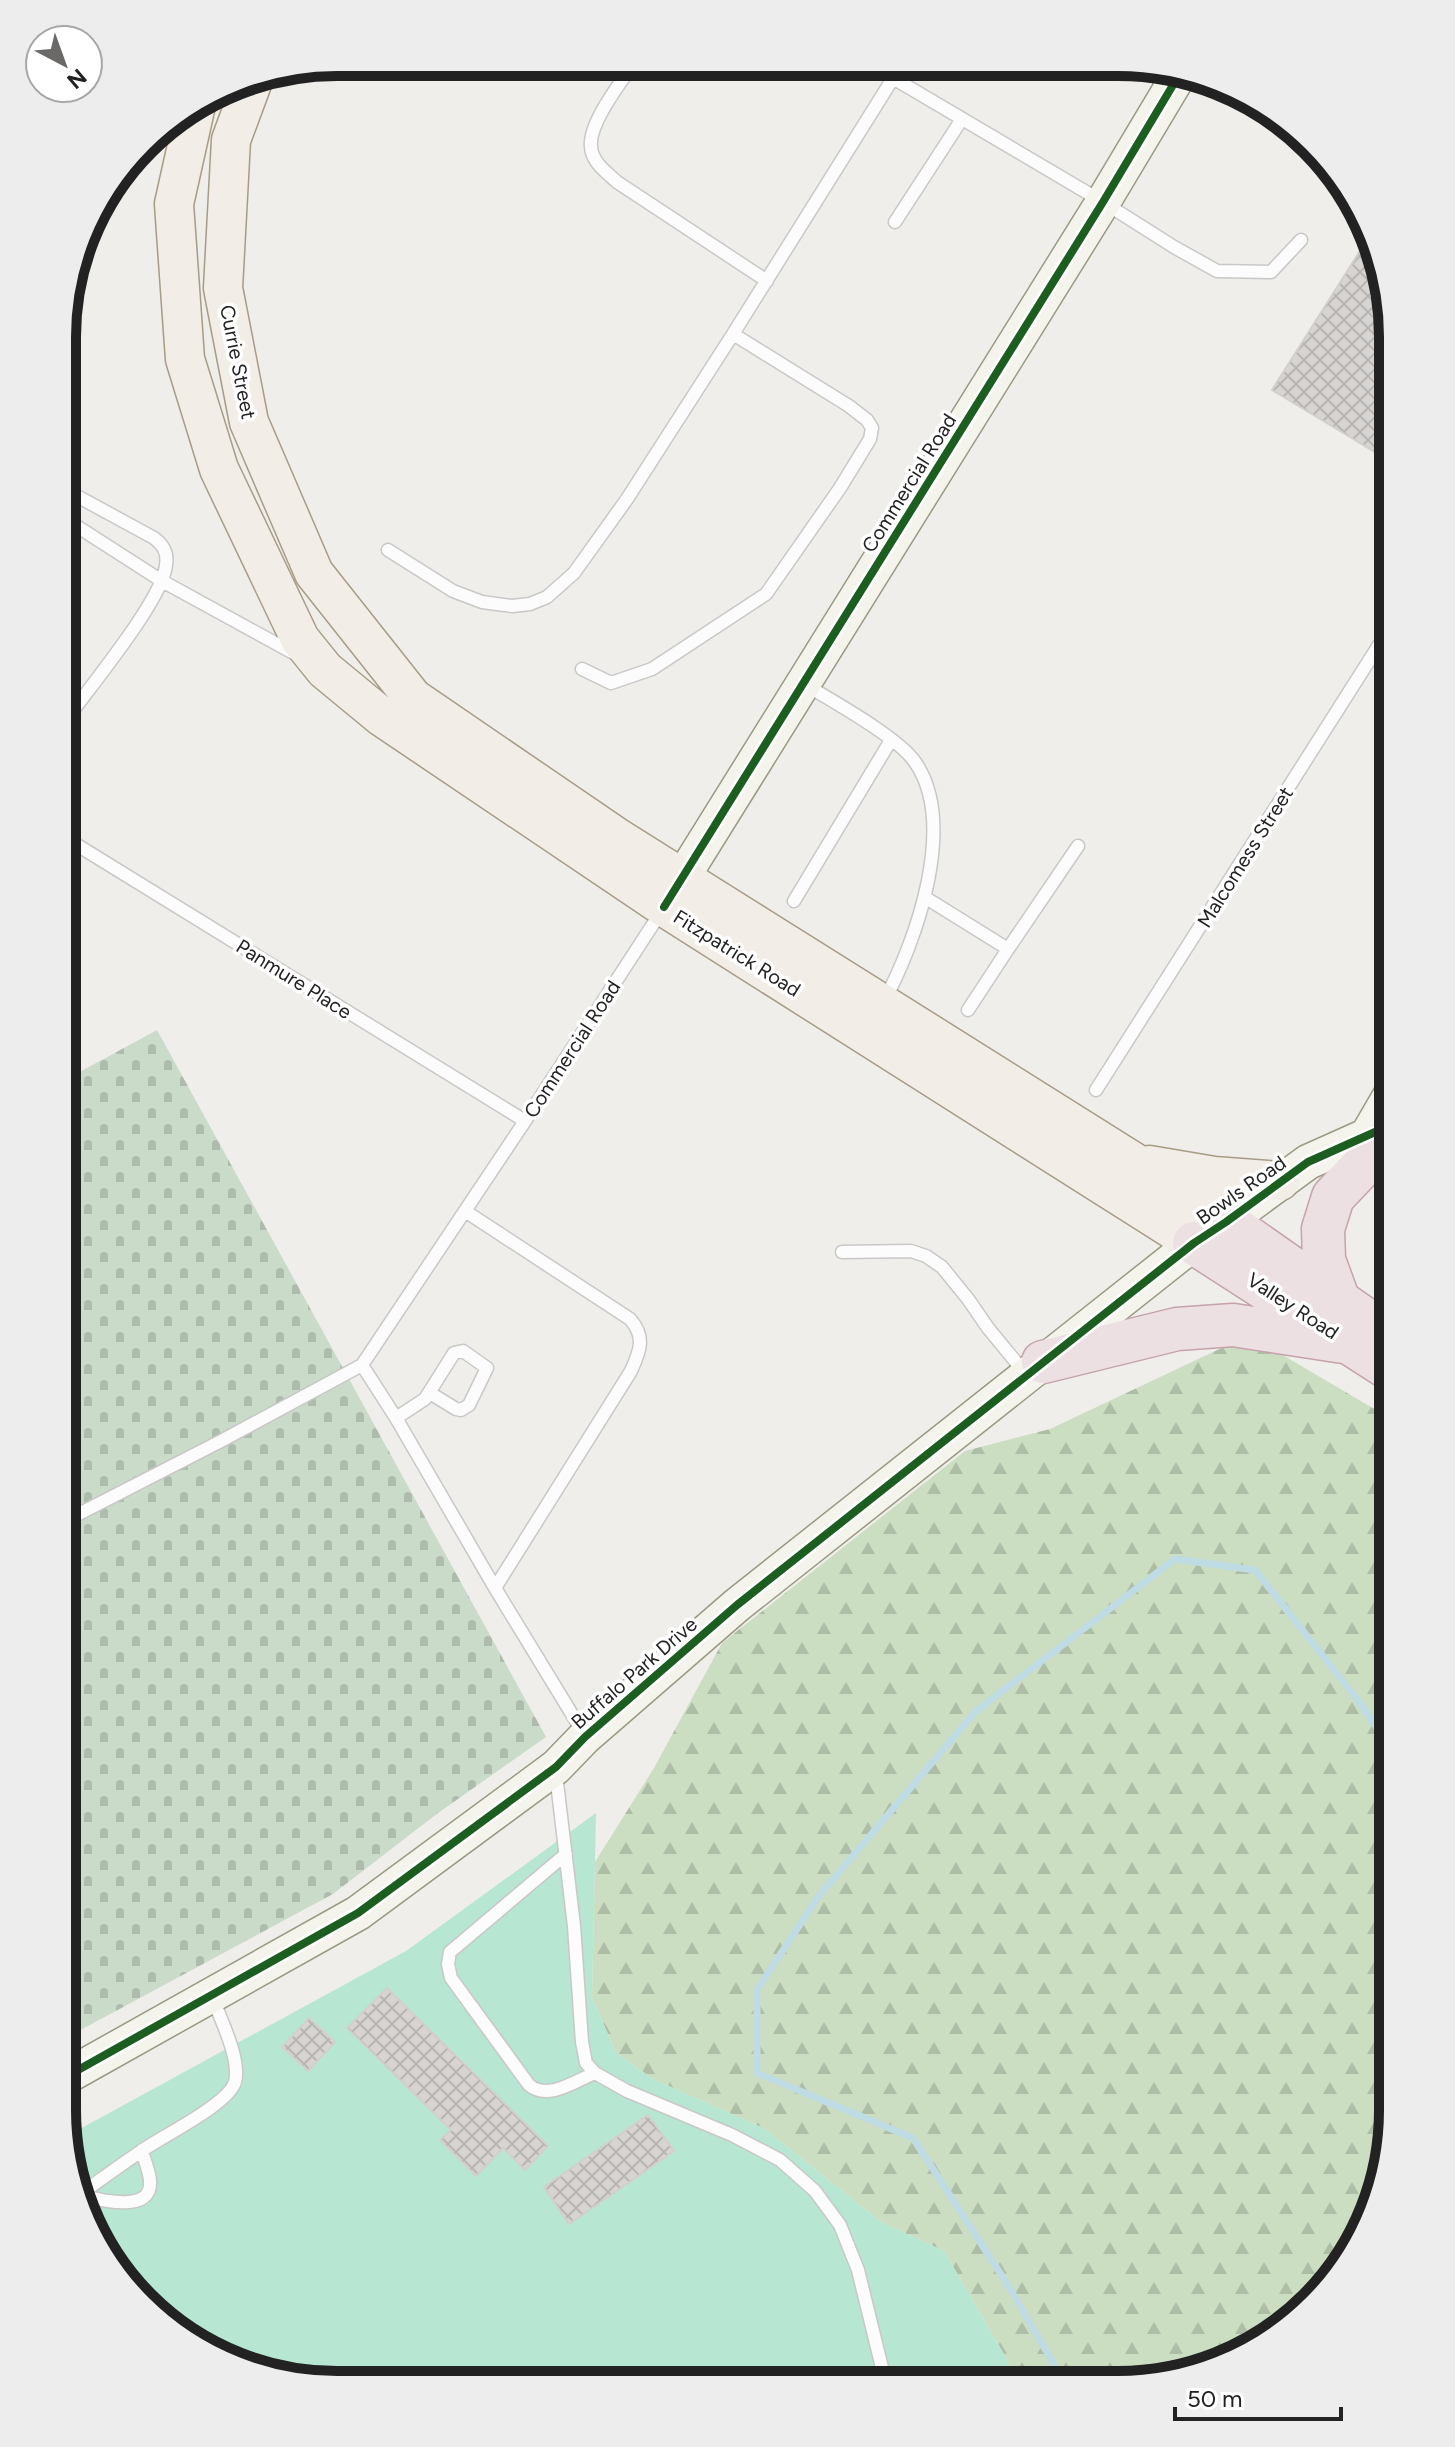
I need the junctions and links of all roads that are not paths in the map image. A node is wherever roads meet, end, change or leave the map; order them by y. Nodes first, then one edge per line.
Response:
1 (622, 76) edge
2 (893, 78) joint
3 (1174, 83) edge
4 (249, 92) edge
5 (962, 119) junction
6 (193, 120) edge
7 (1103, 202) junction
8 (895, 222) dead end
9 (1301, 240) dead end
10 (767, 281) junction
11 (733, 334) junction
12 (76, 496) edge
13 (76, 526) edge
14 (388, 550) dead end
15 (162, 581) junction
16 (1379, 645) edge
17 (582, 669) dead end
18 (325, 670) junction
19 (803, 683) junction
20 (413, 698) joint
21 (76, 706) edge
22 (891, 740) junction
23 (76, 844) edge
24 (1078, 846) dead end
25 (673, 892) junction
26 (926, 898) junction
27 (794, 901) dead end
28 (1008, 949) junction
29 (883, 1004) junction
30 (968, 1010) dead end
31 (1096, 1090) dead end
32 (525, 1121) junction
33 (1379, 1133) edge
34 (1379, 1138) edge
35 (1134, 1162) junction
36 (1280, 1181) junction
37 (465, 1211) junction
38 (1210, 1232) junction
39 (842, 1252) dead end
40 (1339, 1301) junction
41 (1378, 1328) edge
42 (1350, 1343) junction
43 (1378, 1362) edge
44 (362, 1365) junction
45 (1035, 1369) junction
46 (430, 1393) junction
47 (396, 1418) junction
48 (76, 1515) edge
49 (495, 1588) junction
50 (585, 1737) junction
51 (556, 1767) junction
52 (566, 1854) junction
53 (212, 1996) junction
54 (76, 2071) edge
55 (595, 2073) junction
56 (142, 2150) junction
57 (89, 2188) edge
58 (92, 2198) edge
59 (883, 2371) edge

1 - 10 lane
2 - 5 lane
2 - 10 lane
3 - 7 street, Commercial Road
4 - 20 main road, Currie Street
5 - 7 lane
5 - 8 lane
6 - 18 main road
7 - 9 lane
7 - 19 street, Commercial Road
10 - 11 lane
11 - 14 lane
11 - 17 lane
12 - 15 lane
13 - 15 lane, Fitzpatrick Road
15 - 18 lane, Fitzpatrick Road
15 - 21 lane
16 - 31 lane, Malcomess Street
18 - 25 main road, Fitzpatrick Road
19 - 22 lane
19 - 25 street, Commercial Road
20 - 25 main road, Fitzpatrick Road
22 - 26 lane
22 - 27 lane
23 - 32 lane, Panmure Place
24 - 28 lane
25 - 29 main road, Fitzpatrick Road
25 - 32 lane, Commercial Road
25 - 38 main road, Fitzpatrick Road
26 - 28 lane
26 - 29 lane
28 - 30 lane
29 - 35 main road, Fitzpatrick Road
32 - 37 lane, Commercial Road
33 - 36 street, Bowls Road
34 - 40 highway
35 - 36 main road
35 - 38 main road, Fitzpatrick Road
36 - 38 street, Bowls Road
37 - 44 lane, Commercial Road
37 - 49 lane
38 - 40 highway, Valley Road
38 - 42 highway, Valley Road
38 - 45 street, Buffalo Park Drive
39 - 45 lane
40 - 41 highway, Valley Road
42 - 43 highway, Valley Road
42 - 45 highway
44 - 47 lane
44 - 48 lane
45 - 50 street, Buffalo Park Drive
46 - 46 lane
46 - 47 lane
47 - 49 lane
49 - 50 lane
50 - 51 street, Buffalo Park Drive
51 - 52 lane
51 - 53 street, Buffalo Park Drive
52 - 55 lane
52 - 55 lane
53 - 54 street, Buffalo Park Drive
53 - 56 lane
55 - 59 lane
56 - 57 lane
56 - 58 lane

